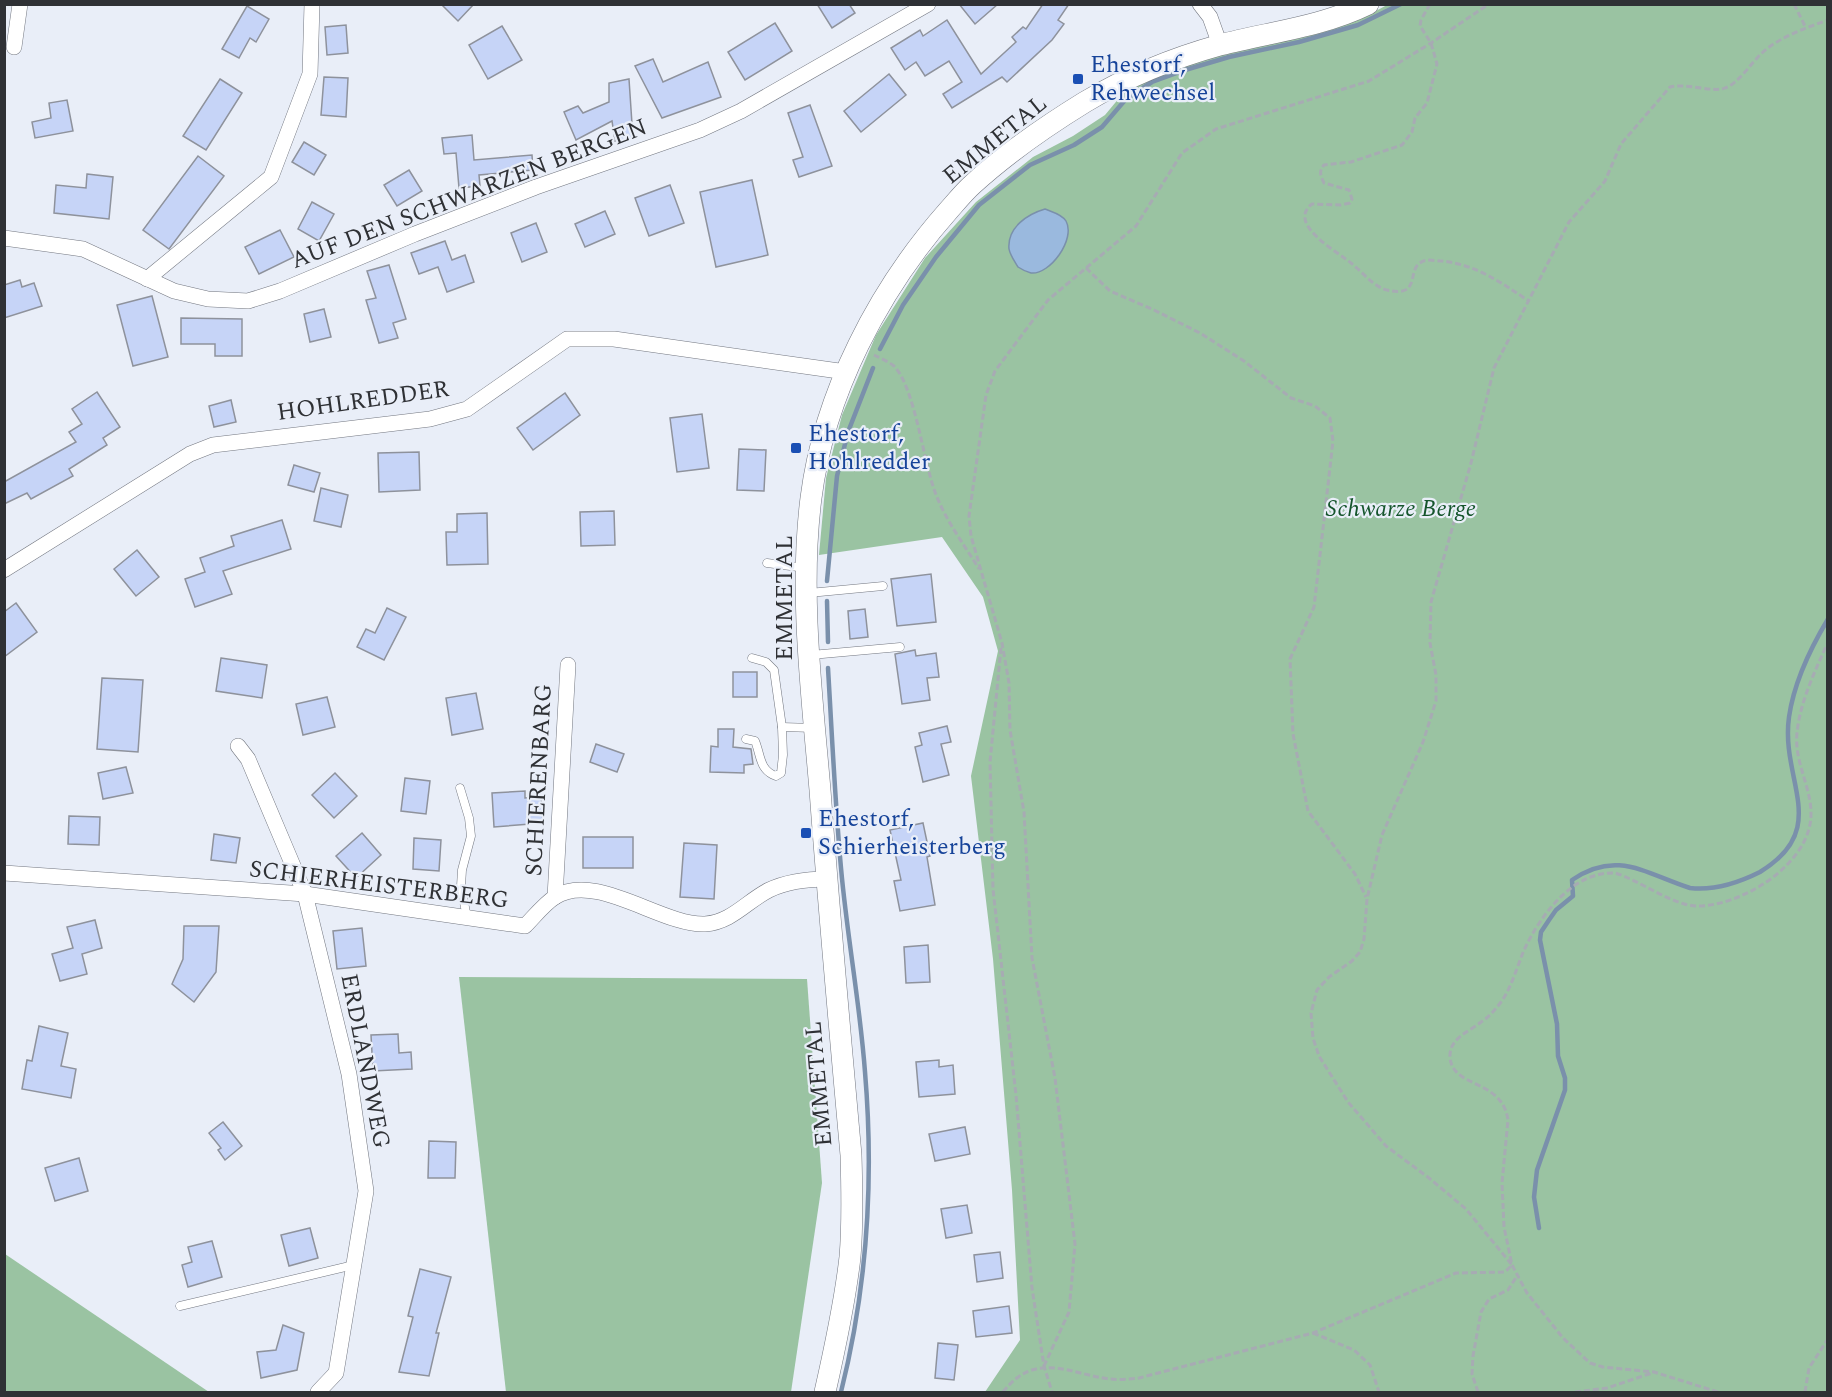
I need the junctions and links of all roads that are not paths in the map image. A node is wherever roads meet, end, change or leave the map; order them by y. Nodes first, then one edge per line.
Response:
1 (20, 4) edge
2 (312, 4) edge
3 (928, 4) edge
4 (1200, 4) edge
5 (1368, 4) edge
6 (1220, 45) junction
7 (15, 47) dead end
8 (4, 238) edge
9 (147, 279) junction
10 (846, 372) junction
11 (767, 563) dead end
12 (807, 568) junction
13 (4, 570) edge
14 (883, 586) dead end
15 (807, 593) junction
16 (900, 647) dead end
17 (810, 655) junction
18 (752, 658) dead end
19 (568, 665) dead end
20 (782, 727) junction
21 (814, 728) junction
22 (746, 739) dead end
23 (238, 746) dead end
24 (460, 788) dead end
25 (4, 873) edge
26 (827, 879) junction
27 (305, 894) junction
28 (555, 897) junction
29 (467, 918) junction
30 (354, 1265) junction
31 (180, 1306) dead end
32 (318, 1392) edge
33 (825, 1392) edge

1 - 7 street
2 - 9 street
3 - 9 street, AUF DEN SCHWARZEN BERGEN
4 - 6 street
5 - 6 main road, EMMETAL
6 - 10 main road, EMMETAL
8 - 9 street, AUF DEN SCHWARZEN BERGEN
10 - 12 main road, EMMETAL
10 - 13 street, HOHLREDDER
11 - 12 lane
12 - 15 main road, EMMETAL
14 - 15 lane
15 - 17 main road, EMMETAL
16 - 17 lane
17 - 21 main road, EMMETAL
18 - 20 lane
19 - 28 street, SCHIERENBARG
20 - 21 lane
20 - 22 lane
21 - 26 main road, EMMETAL
23 - 27 street, ERDLANDWEG
24 - 29 lane
25 - 27 street, SCHIERHEISTERBERG
26 - 28 street
26 - 33 main road, EMMETAL
27 - 29 street, SCHIERHEISTERBERG
27 - 30 street, ERDLANDWEG
28 - 29 street, SCHIERHEISTERBERG
30 - 31 lane
30 - 32 street, ERDLANDWEG

